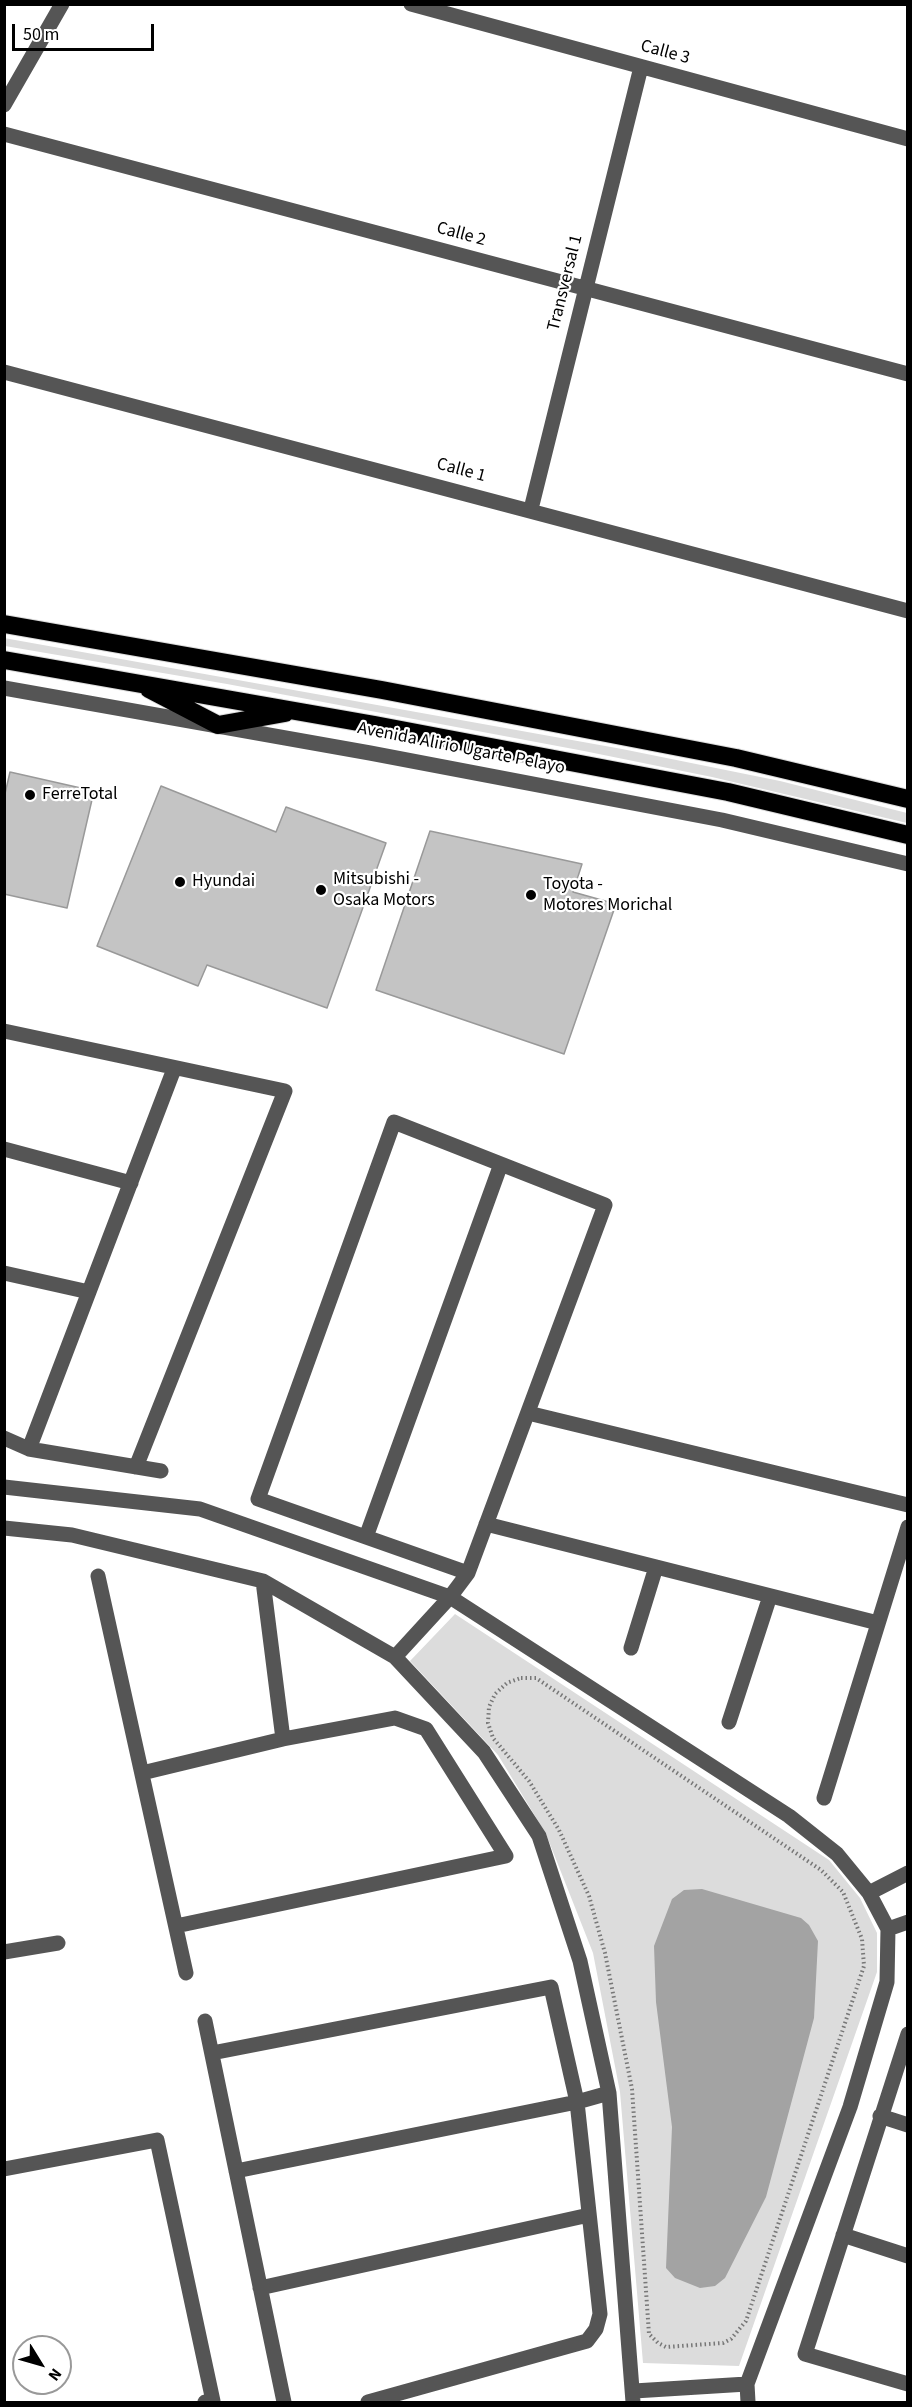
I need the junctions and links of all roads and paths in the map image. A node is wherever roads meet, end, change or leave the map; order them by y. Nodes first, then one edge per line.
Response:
1 (62, 4) edge
2 (411, 4) edge
3 (641, 67) junction
4 (4, 105) edge
5 (4, 134) edge
6 (908, 139) edge
7 (584, 288) junction
8 (4, 372) edge
9 (908, 375) edge
10 (531, 509) junction
11 (908, 611) edge
12 (4, 624) edge
13 (4, 660) edge
14 (134, 681) junction
15 (4, 688) edge
16 (296, 711) junction
17 (218, 725) junction
18 (908, 799) edge
19 (908, 835) edge
20 (908, 864) edge
21 (4, 1031) edge
22 (174, 1069) junction
23 (4, 1149) edge
24 (501, 1164) junction
25 (130, 1183) junction
26 (4, 1274) edge
27 (89, 1292) junction
28 (528, 1413) junction
29 (4, 1438) edge
30 (29, 1449) junction
31 (136, 1467) junction
32 (161, 1471) dead end
33 (4, 1487) edge
34 (908, 1505) edge
35 (486, 1524) junction
36 (908, 1527) edge
37 (4, 1528) edge
38 (366, 1537) junction
39 (656, 1567) junction
40 (468, 1574) junction
41 (98, 1576) dead end
42 (263, 1581) junction
43 (770, 1596) junction
44 (450, 1597) junction
45 (878, 1623) junction
46 (631, 1648) dead end
47 (395, 1657) junction
48 (536, 1678) joint
49 (729, 1722) dead end
50 (283, 1739) junction
51 (142, 1773) junction
52 (824, 1798) dead end
53 (908, 1873) edge
54 (869, 1893) junction
55 (908, 1922) edge
56 (176, 1926) junction
57 (888, 1929) junction
58 (58, 1943) dead end
59 (4, 1952) edge
60 (186, 1973) dead end
61 (205, 2021) dead end
62 (908, 2034) edge
63 (212, 2053) junction
64 (609, 2093) junction
65 (577, 2102) junction
66 (880, 2116) junction
67 (908, 2125) edge
68 (4, 2169) edge
69 (236, 2171) junction
70 (589, 2215) junction
71 (843, 2235) junction
72 (908, 2256) edge
73 (260, 2288) junction
74 (747, 2384) junction
75 (908, 2384) edge
76 (634, 2397) edge
77 (205, 2403) edge
78 (284, 2403) edge
79 (368, 2403) edge
80 (748, 2403) edge

1 - 4 street
2 - 3 street, Calle 3
3 - 6 street, Calle 3
3 - 7 street, Transversal 1
5 - 7 street, Calle 2
7 - 9 street, Calle 2
7 - 10 street, Transversal 1
8 - 10 street, Calle 1
10 - 11 street, Calle 1
12 - 18 highway
13 - 14 highway, Avenida Alirio Ugarte Pelayo
14 - 16 highway, Avenida Alirio Ugarte Pelayo
14 - 17 highway
15 - 17 street, Avenida Alirio Ugarte Pelayo
16 - 17 highway
16 - 19 highway, Avenida Alirio Ugarte Pelayo
17 - 20 street, Avenida Alirio Ugarte Pelayo
21 - 22 street
22 - 25 street
22 - 31 street
23 - 25 street
24 - 28 street
24 - 38 street
24 - 38 street
25 - 27 street
26 - 27 street
27 - 30 street
28 - 34 street
28 - 35 street
29 - 30 street
30 - 31 street
31 - 32 street
33 - 44 street
35 - 39 street
35 - 40 street
36 - 45 street
37 - 42 street
38 - 40 street
39 - 43 street
39 - 46 street
40 - 44 street
41 - 51 street
42 - 47 street
42 - 50 street
43 - 45 street
43 - 49 street
44 - 47 street
44 - 54 street
45 - 52 street
47 - 64 street
48 - 48 path
50 - 51 street
50 - 56 street
51 - 56 street
53 - 54 street
54 - 57 street
55 - 57 street
56 - 60 street
57 - 74 street
58 - 59 street
61 - 63 street
62 - 66 street
63 - 65 street
63 - 69 street
64 - 65 street
64 - 76 street
65 - 69 street
65 - 70 street
66 - 67 street
66 - 71 street
68 - 77 street
69 - 73 street
70 - 73 street
70 - 79 street
71 - 72 street
71 - 75 street
73 - 78 street
74 - 76 street
74 - 80 street

